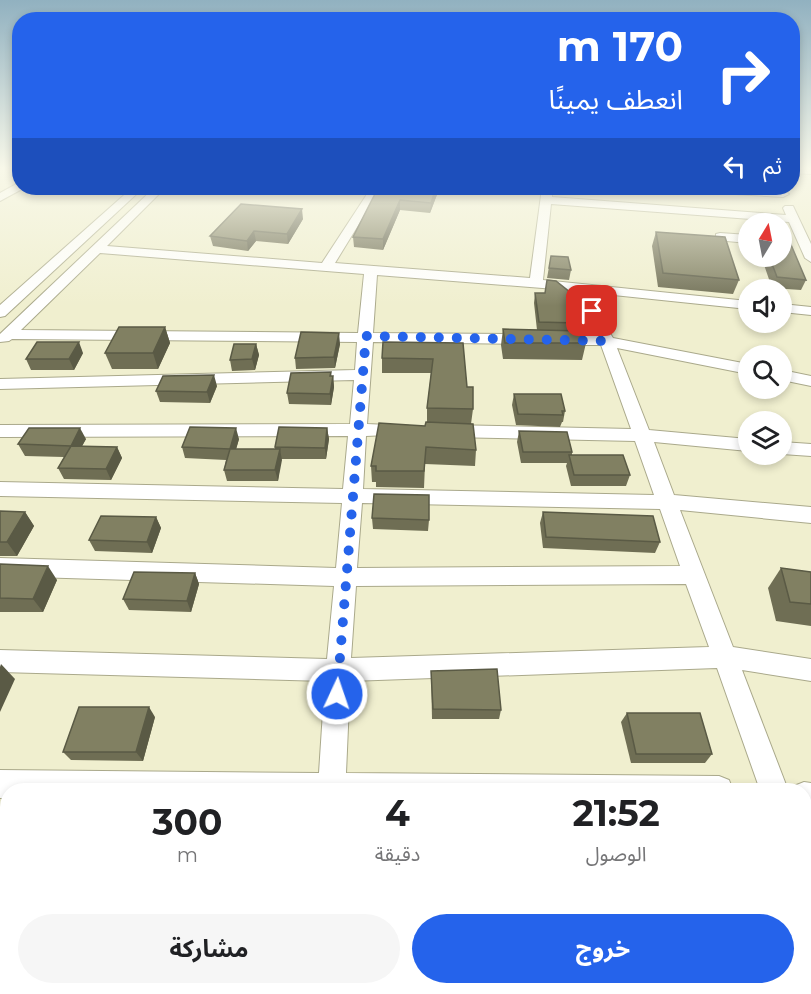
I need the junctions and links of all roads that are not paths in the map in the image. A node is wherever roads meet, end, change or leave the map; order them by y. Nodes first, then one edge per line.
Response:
1 (109, 213) edge
2 (134, 213) edge
3 (360, 213) edge
4 (545, 213) edge
5 (739, 213) edge
6 (792, 213) edge
7 (794, 219) junction
8 (720, 237) edge
9 (738, 238) edge
10 (97, 249) junction
11 (811, 258) edge
12 (326, 267) junction
13 (371, 270) junction
14 (536, 283) junction
15 (557, 285) junction
16 (7, 301) edge
17 (738, 304) edge
18 (792, 309) edge
19 (811, 311) edge
20 (0, 313) edge
21 (366, 336) junction
22 (4, 338) edge
23 (607, 341) junction
24 (738, 367) edge
25 (362, 375) junction
26 (792, 377) edge
27 (811, 381) edge
28 (0, 384) edge
29 (357, 429) junction
30 (0, 431) edge
31 (642, 435) junction
32 (738, 444) edge
33 (792, 449) edge
34 (811, 450) edge
35 (0, 489) edge
36 (351, 495) junction
37 (668, 502) junction
38 (811, 515) edge
39 (0, 567) edge
40 (694, 575) junction
41 (345, 577) junction
42 (725, 657) junction
43 (0, 661) edge
44 (338, 670) junction
45 (811, 670) edge
46 (332, 783) edge
47 (771, 783) edge

1 - 16 street
2 - 10 street
3 - 12 street
4 - 14 street
5 - 7 street
6 - 7 street
7 - 11 street
8 - 9 street
10 - 12 street
10 - 22 street
12 - 13 street
13 - 14 street
13 - 21 street
14 - 15 street
15 - 17 street
15 - 23 street
16 - 20 street
18 - 19 street
21 - 22 street
21 - 23 street
21 - 25 street
23 - 24 street
23 - 31 street
25 - 28 street
25 - 29 street
26 - 27 street
29 - 30 street
29 - 31 street
29 - 36 street
31 - 32 street
31 - 37 street
33 - 34 street
35 - 36 street
36 - 37 street
36 - 41 street
37 - 38 street
37 - 40 street
39 - 41 street
40 - 41 street
40 - 42 street
41 - 44 street
42 - 44 street
42 - 45 street
42 - 47 street
43 - 44 street
44 - 46 street

